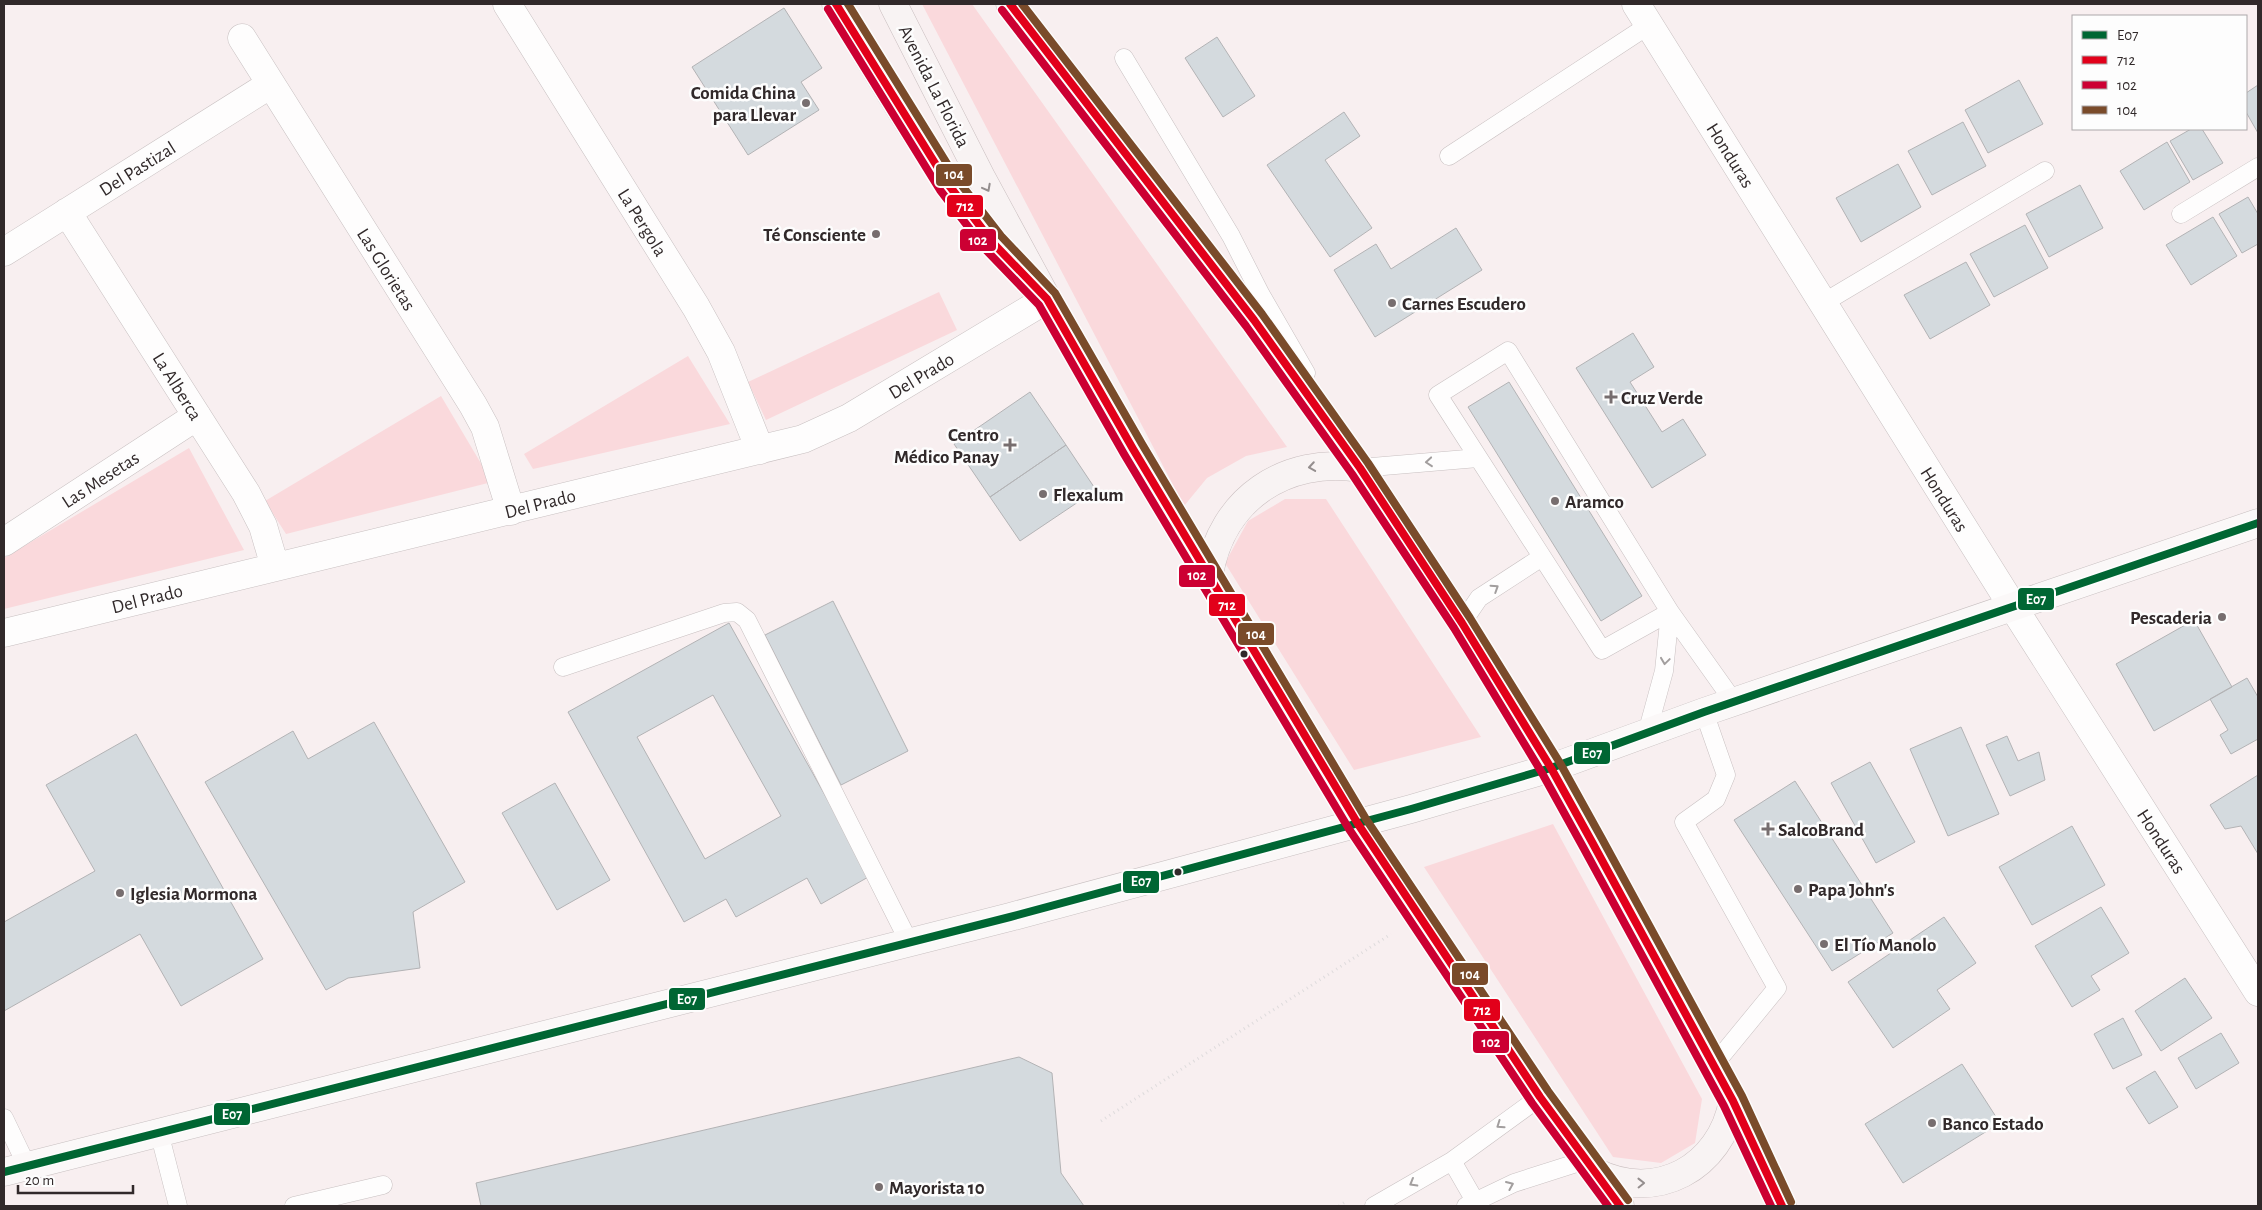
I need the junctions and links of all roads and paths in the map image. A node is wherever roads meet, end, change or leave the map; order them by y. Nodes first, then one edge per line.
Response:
1 (507, 4) edge
2 (836, 4) edge
3 (894, 4) edge
4 (1010, 4) edge
5 (1643, 14) edge
6 (242, 38) dead end
7 (1124, 58) dead end
8 (271, 84) junction
9 (1449, 156) dead end
10 (2258, 168) edge
11 (2045, 172) dead end
12 (67, 212) junction
13 (2181, 214) dead end
14 (4, 252) edge
15 (1047, 299) junction
16 (1823, 303) junction
17 (197, 416) junction
18 (760, 450) junction
19 (1478, 458) junction
20 (1360, 468) junction
21 (511, 510) junction
22 (2258, 523) edge
23 (4, 542) edge
24 (1542, 557) junction
25 (275, 567) junction
26 (1209, 575) junction
27 (2013, 607) junction
28 (1670, 612) junction
29 (1462, 623) junction
30 (4, 633) edge
31 (564, 667) dead end
32 (1734, 702) junction
33 (1704, 712) junction
34 (1647, 733) junction
35 (1551, 768) junction
36 (1358, 824) junction
37 (1419, 916) junction
38 (909, 942) junction
39 (2258, 992) edge
40 (1713, 1066) junction
41 (1540, 1097) junction
42 (1733, 1101) junction
43 (4, 1118) edge
44 (1101, 1121) dead end
45 (159, 1132) junction
46 (1452, 1161) junction
47 (1590, 1166) junction
48 (15, 1170) edge
49 (382, 1185) dead end
50 (1471, 1204) edge
51 (178, 1206) edge
52 (294, 1206) edge
53 (1374, 1206) edge
54 (1620, 1206) edge
55 (1782, 1206) edge

1 - 18 street, La Pergola
2 - 15 street, Avenida La Florida
3 -> 15 main road, Avenida La Florida
4 - 20 main road
5 - 9 lane
5 - 16 street, Honduras
6 - 8 street, Las Glorietas
7 - 20 lane
8 - 12 street, Del Pastizal
8 - 21 street, Las Glorietas
10 - 13 lane
11 - 16 lane
12 - 14 street, Del Pastizal
12 - 17 street, La Alberca
15 - 18 street, Del Prado
15 - 26 main road, Avenida La Florida
16 - 27 street, Honduras
17 - 23 street, Las Mesetas
17 - 25 street, La Alberca
18 - 21 street, Del Prado
19 -> 20 lane
19 - 24 lane
19 - 28 lane
20 -> 26 main road
20 - 29 main road
21 - 25 street, Del Prado
22 - 27 street
24 - 28 lane
29 -> 24 lane
25 - 30 street, Del Prado
26 - 36 main road, Avenida La Florida
27 - 32 street
27 - 39 street, Honduras
28 - 32 lane
28 -> 34 lane
29 - 35 main road
31 - 38 lane
32 - 33 street
33 - 34 street
33 - 40 lane
34 - 35 street
35 - 36 street
35 - 40 main road
36 - 37 main road, Avenida La Florida
36 - 38 street
37 - 41 main road, Avenida La Florida
37 - 44 path
38 - 45 street
40 - 42 main road
41 -> 46 lane
41 - 47 main road, Avenida La Florida
47 -> 42 main road
42 - 55 main road
43 - 48 lane
45 - 48 street
45 - 51 lane
46 - 50 lane
46 -> 53 lane
50 -> 47 lane
47 - 54 main road, Avenida La Florida
49 - 52 lane

